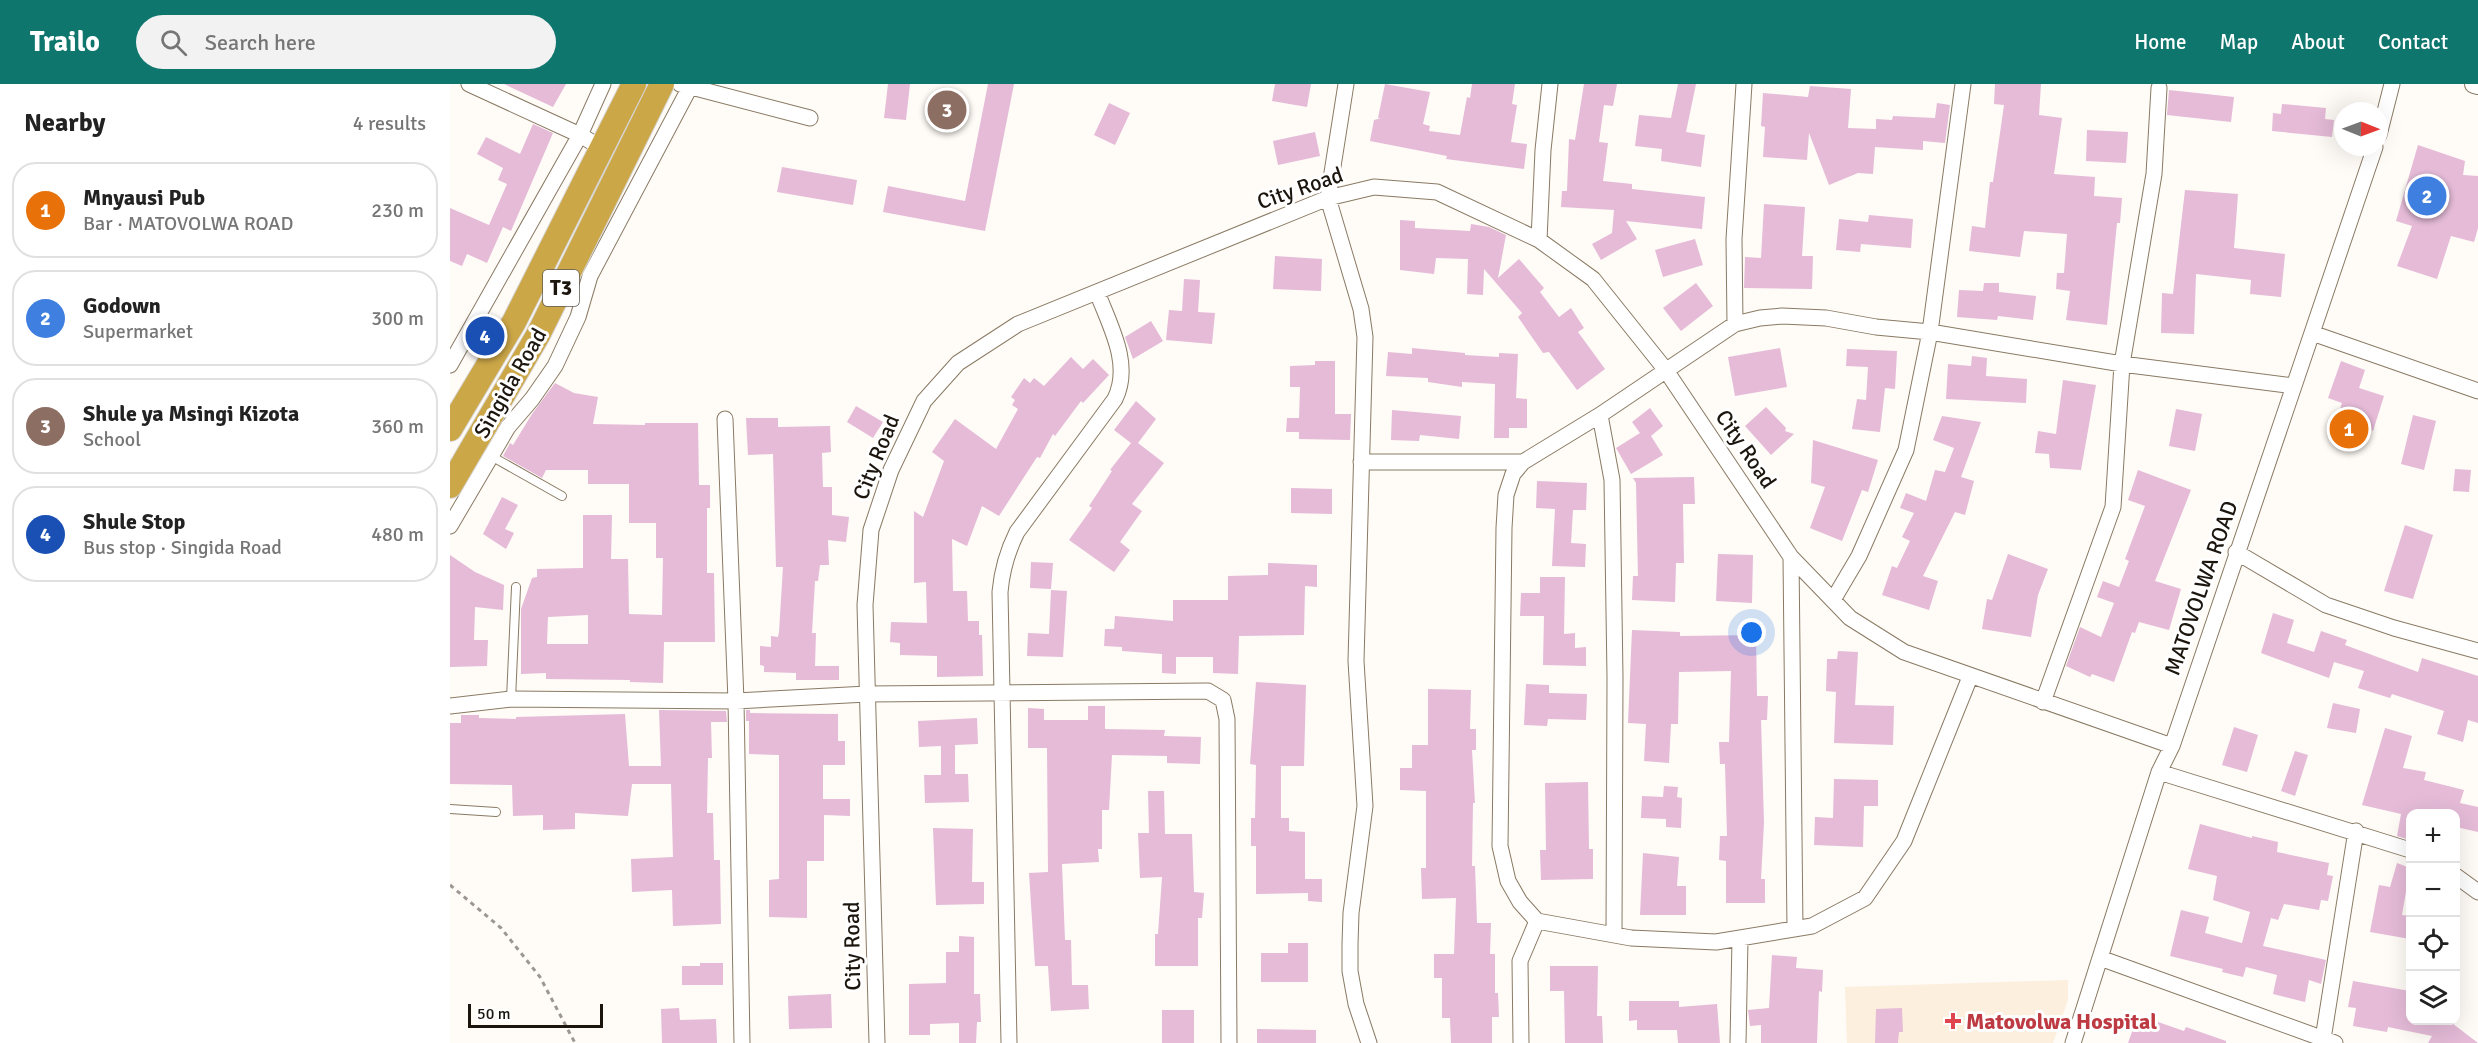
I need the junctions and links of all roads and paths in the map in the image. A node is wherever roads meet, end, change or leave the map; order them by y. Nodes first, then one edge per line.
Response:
1 (468, 84) edge
2 (603, 84) edge
3 (634, 84) edge
4 (662, 84) edge
5 (1346, 84) edge
6 (1550, 84) edge
7 (1744, 84) edge
8 (1964, 84) edge
9 (2392, 84) edge
10 (685, 85) edge
11 (2158, 88) dead end
12 (2387, 102) edge
13 (810, 118) dead end
14 (590, 141) junction
15 (2372, 156) edge
16 (1328, 198) junction
17 (1539, 240) junction
18 (1097, 292) junction
19 (1735, 324) junction
20 (1930, 332) junction
21 (2312, 333) junction
22 (2122, 364) junction
23 (450, 365) edge
24 (1665, 369) junction
25 (2294, 386) junction
26 (2478, 391) edge
27 (1600, 415) junction
28 (725, 419) dead end
29 (450, 429) edge
30 (491, 456) junction
31 (1361, 462) junction
32 (1523, 462) junction
33 (450, 486) edge
34 (562, 496) dead end
35 (450, 526) edge
36 (2236, 552) junction
37 (1791, 557) junction
38 (516, 587) dead end
39 (1833, 600) junction
40 (2478, 651) edge
41 (1970, 677) junction
42 (1003, 693) junction
43 (867, 694) junction
44 (511, 699) junction
45 (736, 701) junction
46 (2043, 702) junction
47 (450, 706) edge
48 (2172, 746) junction
49 (2159, 771) junction
50 (450, 809) edge
51 (496, 812) dead end
52 (2356, 831) junction
53 (2406, 849) edge
54 (2460, 879) edge
55 (450, 885) edge
56 (2478, 892) edge
57 (1537, 921) junction
58 (1795, 929) junction
59 (1614, 933) junction
60 (1740, 939) junction
61 (2100, 958) junction
62 (2329, 1041) edge
63 (575, 1043) edge
64 (742, 1043) edge
65 (877, 1043) edge
66 (1009, 1043) edge
67 (1228, 1043) edge
68 (1369, 1043) edge
69 (1521, 1043) edge
70 (1738, 1043) edge
71 (2073, 1043) edge

1 - 14 street
2 - 14 street
3 - 14 highway, Singida Road / T3
4 - 33 highway, Singida Road / T3
5 - 16 street
6 - 17 street
7 - 19 street
8 - 20 street
9 - 12 street
10 - 13 street
10 - 30 street
11 - 22 street
14 - 23 street
14 - 29 highway, Singida Road / T3
15 - 21 street, MATOVOLWA ROAD
16 - 17 street, City Road
16 - 18 street, City Road
16 - 31 street
17 - 24 street, City Road
18 - 42 street
18 - 43 street, City Road
19 - 20 street
19 - 24 street
20 - 22 street
20 - 39 street
21 - 25 street, MATOVOLWA ROAD
21 - 26 street
22 - 25 street
22 - 46 street
24 - 27 street
24 - 37 street, City Road
25 - 36 street, MATOVOLWA ROAD
27 - 32 street
27 - 59 street
28 - 45 street
30 - 34 lane
30 - 35 street
31 - 32 street
31 - 68 street
32 - 57 street
36 - 40 street
36 - 48 street, MATOVOLWA ROAD
37 - 39 street, City Road
37 - 58 street
38 - 44 lane
39 - 41 street, City Road
41 - 46 street, City Road
41 - 58 street
42 - 43 street
42 - 66 street
42 - 67 street
43 - 45 street
43 - 65 street, City Road
44 - 45 street
44 - 47 street
45 - 64 street
46 - 48 street, City Road
48 - 49 street, MATOVOLWA ROAD
49 - 52 street
49 - 61 street, MATOVOLWA ROAD
50 - 51 lane
52 - 53 street
52 - 62 street
54 - 56 street
55 - 63 path
57 - 59 street
57 - 69 street
58 - 60 street
59 - 60 street
60 - 70 street
61 - 62 street
61 - 71 street, MATOVOLWA ROAD

